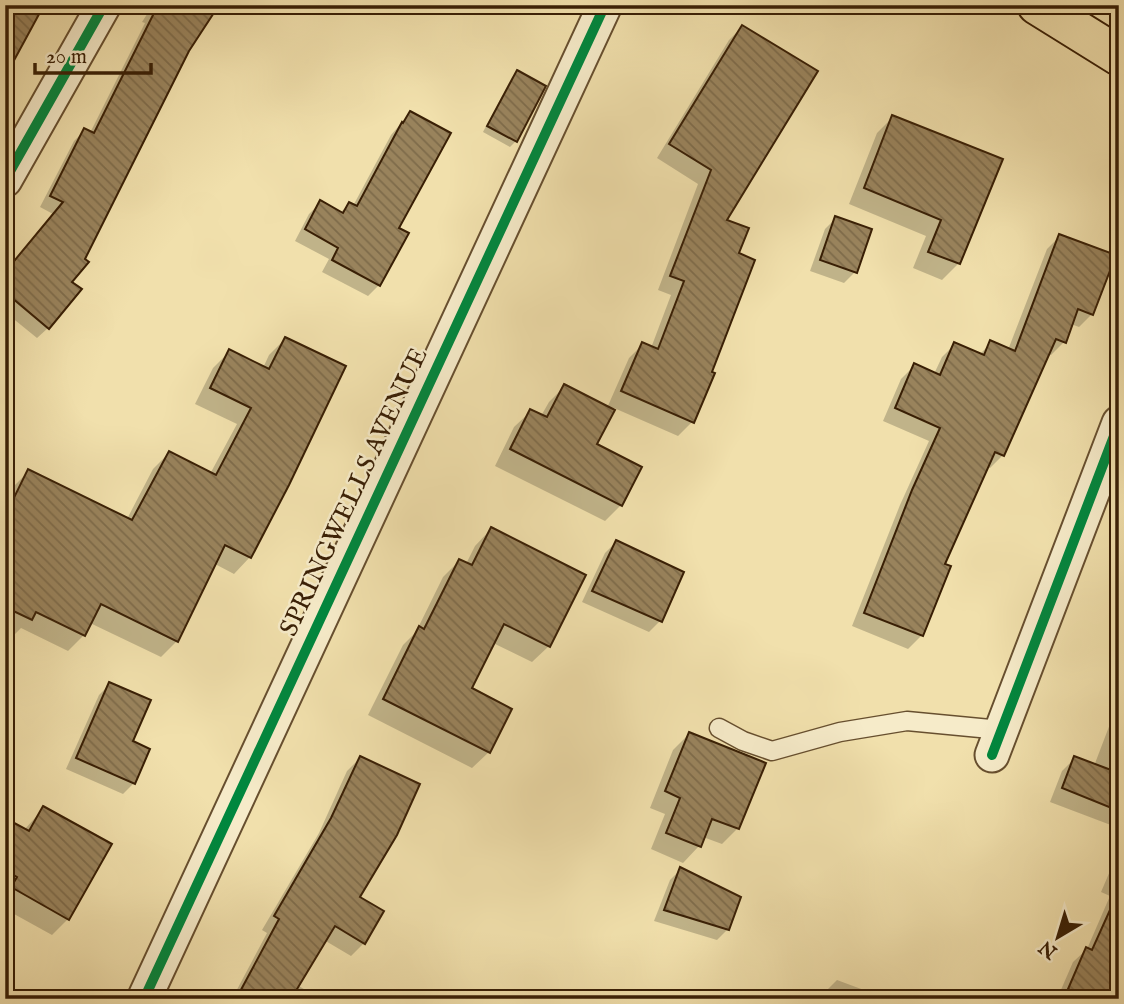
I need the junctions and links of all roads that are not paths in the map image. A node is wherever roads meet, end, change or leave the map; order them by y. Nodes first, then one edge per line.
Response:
1 (104, 5) edge
2 (606, 5) edge
3 (1037, 5) edge
4 (1119, 56) edge
5 (5, 180) edge
6 (1119, 423) edge
7 (719, 728) dead end
8 (996, 743) joint
9 (144, 999) edge

1 - 5 street
2 - 9 street, SPRINGWELLS AVENUE
3 - 4 main road
6 - 8 street
7 - 8 lane

